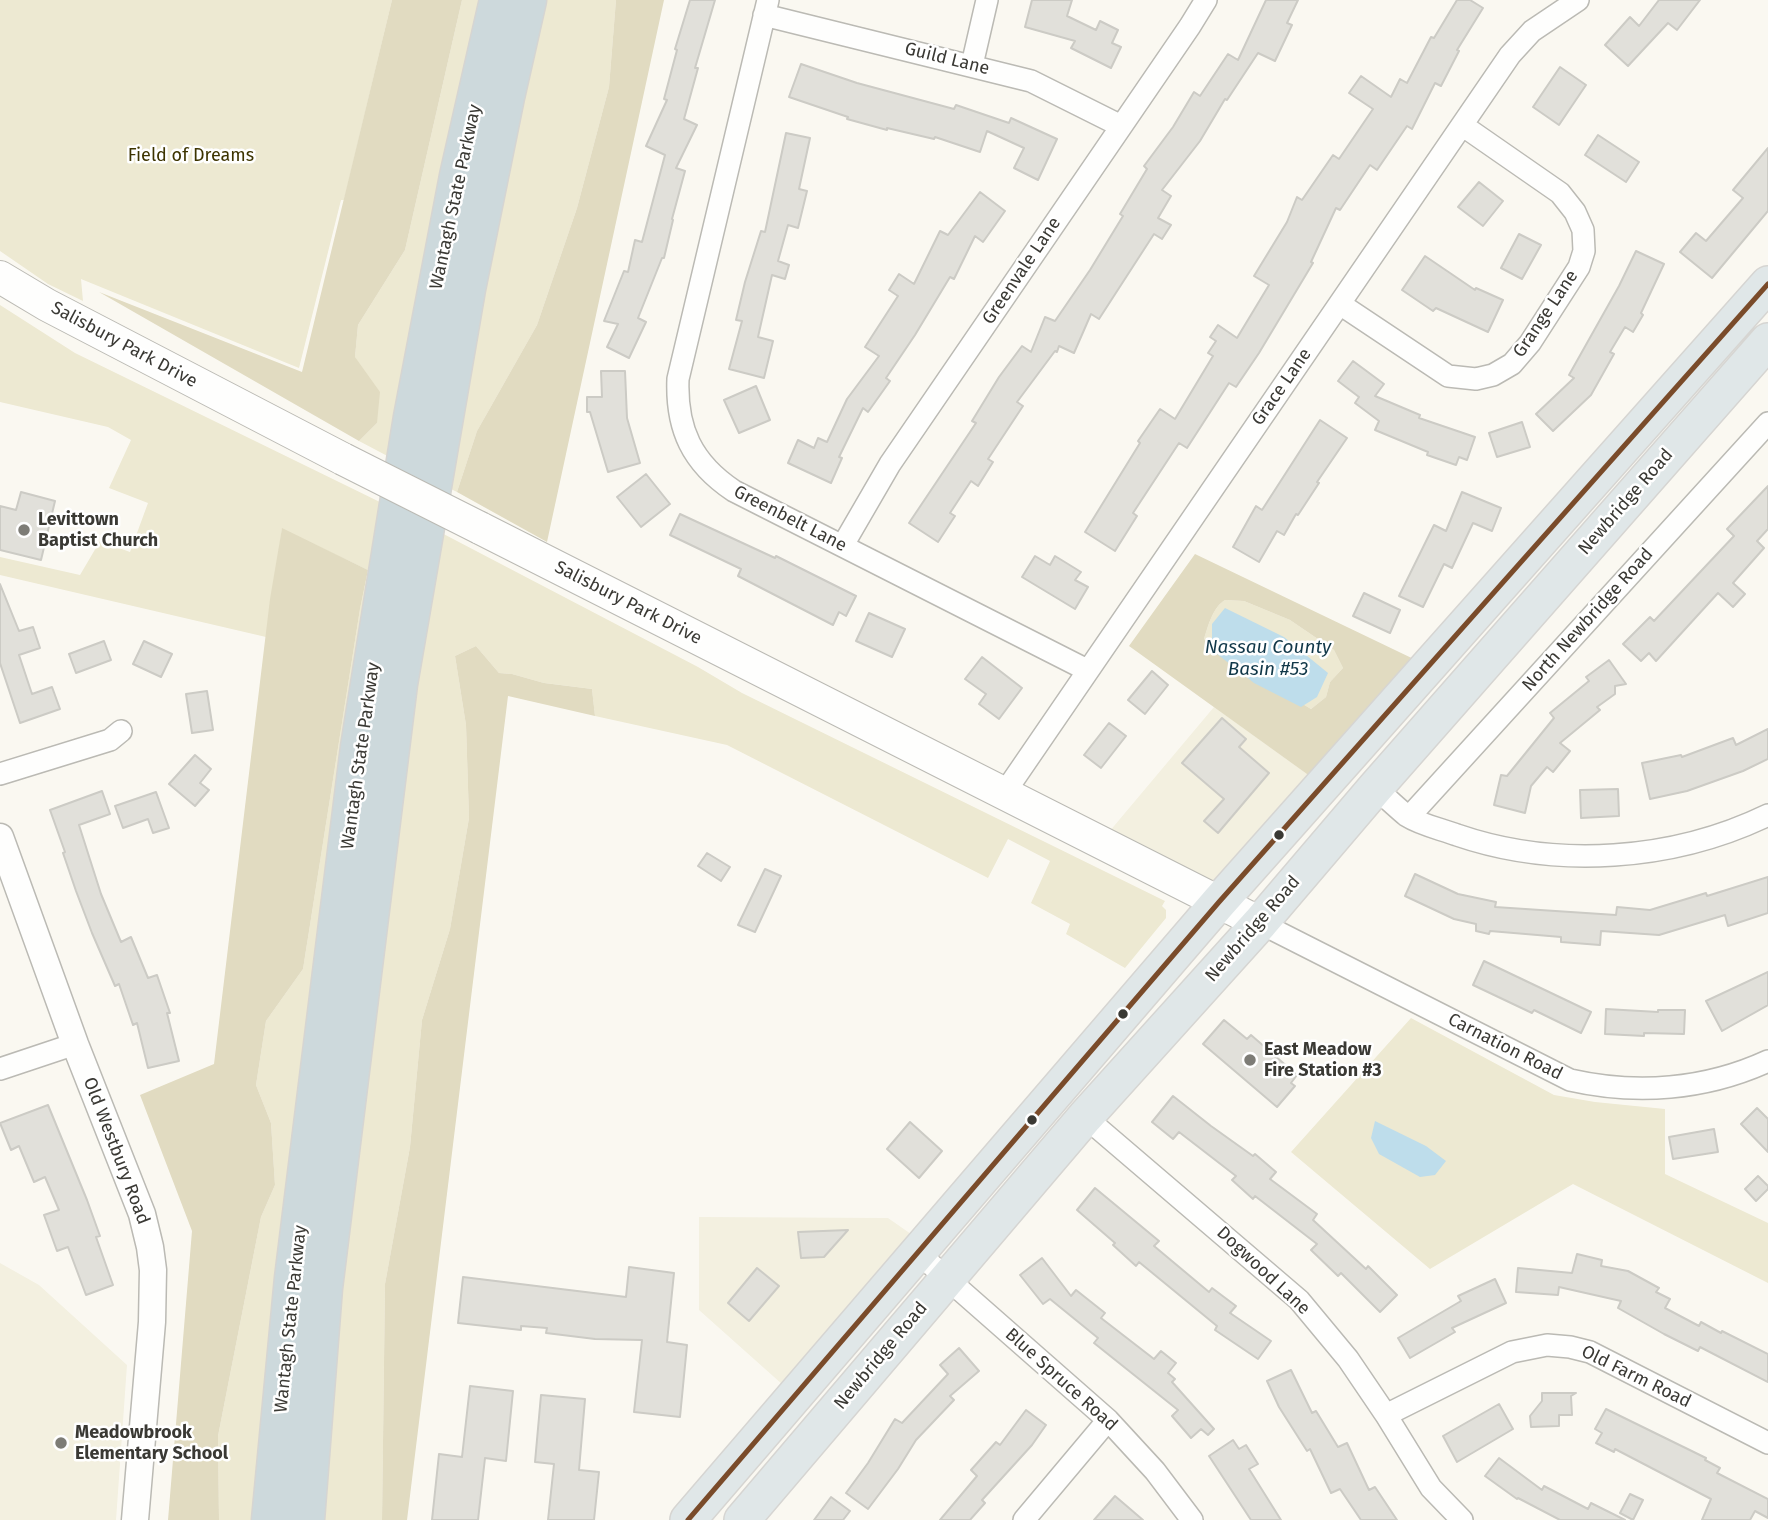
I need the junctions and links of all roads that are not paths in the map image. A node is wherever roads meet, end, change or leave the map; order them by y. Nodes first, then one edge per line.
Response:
1 (499, 0) edge
2 (527, 0) edge
3 (987, 0) edge
4 (1206, 0) edge
5 (1578, 0) edge
6 (766, 8) edge
7 (972, 65) junction
8 (1462, 125) junction
9 (1121, 126) junction
10 (0, 277) edge
11 (1768, 284) edge
12 (1340, 304) junction
13 (1768, 341) edge
14 (1768, 424) edge
15 (1602, 471) junction
16 (1631, 497) junction
17 (843, 545) junction
18 (1087, 670) junction
19 (121, 731) dead end
20 (0, 774) edge
21 (1375, 788) junction
22 (1005, 792) junction
23 (1768, 815) edge
24 (1409, 817) junction
25 (0, 837) edge
26 (1219, 902) junction
27 (1260, 923) junction
28 (75, 1044) junction
29 (1768, 1061) edge
30 (0, 1069) edge
31 (1084, 1116) junction
32 (918, 1253) junction
33 (947, 1279) junction
34 (1386, 1415) junction
35 (1108, 1420) junction
36 (1768, 1443) edge
37 (135, 1520) edge
38 (271, 1520) edge
39 (305, 1520) edge
40 (688, 1520) edge
41 (742, 1520) edge
42 (1024, 1520) edge
43 (1192, 1520) edge
44 (1462, 1520) edge

1 - 38 highway, Wantagh State Parkway
2 - 39 highway, Wantagh State Parkway
3 - 7 street
4 - 9 street, Greenvale Lane
5 - 8 street, Grace Lane
6 - 7 street, Guild Lane
6 - 17 street, Greenbelt Lane
7 - 9 street, Guild Lane
8 - 12 street, Grace Lane
8 - 12 street, Grange Lane
9 - 17 street, Greenvale Lane
10 - 22 main road, Salisbury Park Drive, bridge
11 - 15 main road
12 - 18 street, Grace Lane
13 - 16 main road, Newbridge Road
14 - 24 street, North Newbridge Road
15 - 16 main road
15 - 26 main road
16 - 21 main road, Newbridge Road
17 - 18 street, Greenbelt Lane
18 - 22 street, Grace Lane
19 - 20 street
21 - 24 street
21 - 27 main road, Newbridge Road
22 - 26 main road, Salisbury Park Drive
23 - 24 street
25 - 28 street, Old Westbury Road
26 - 27 main road, Salisbury Park Drive
26 - 32 main road
27 - 29 street, Carnation Road
27 - 31 main road, Newbridge Road
28 - 30 street
28 - 37 street, Old Westbury Road
31 - 33 main road, Newbridge Road
31 - 34 street, Dogwood Lane
32 - 33 street, Blue Spruce Road
32 - 40 main road
33 - 35 street, Blue Spruce Road
33 - 41 main road, Newbridge Road
34 - 36 street, Old Farm Road
34 - 44 street, Dogwood Lane
35 - 42 street
35 - 43 street, Blue Spruce Road

